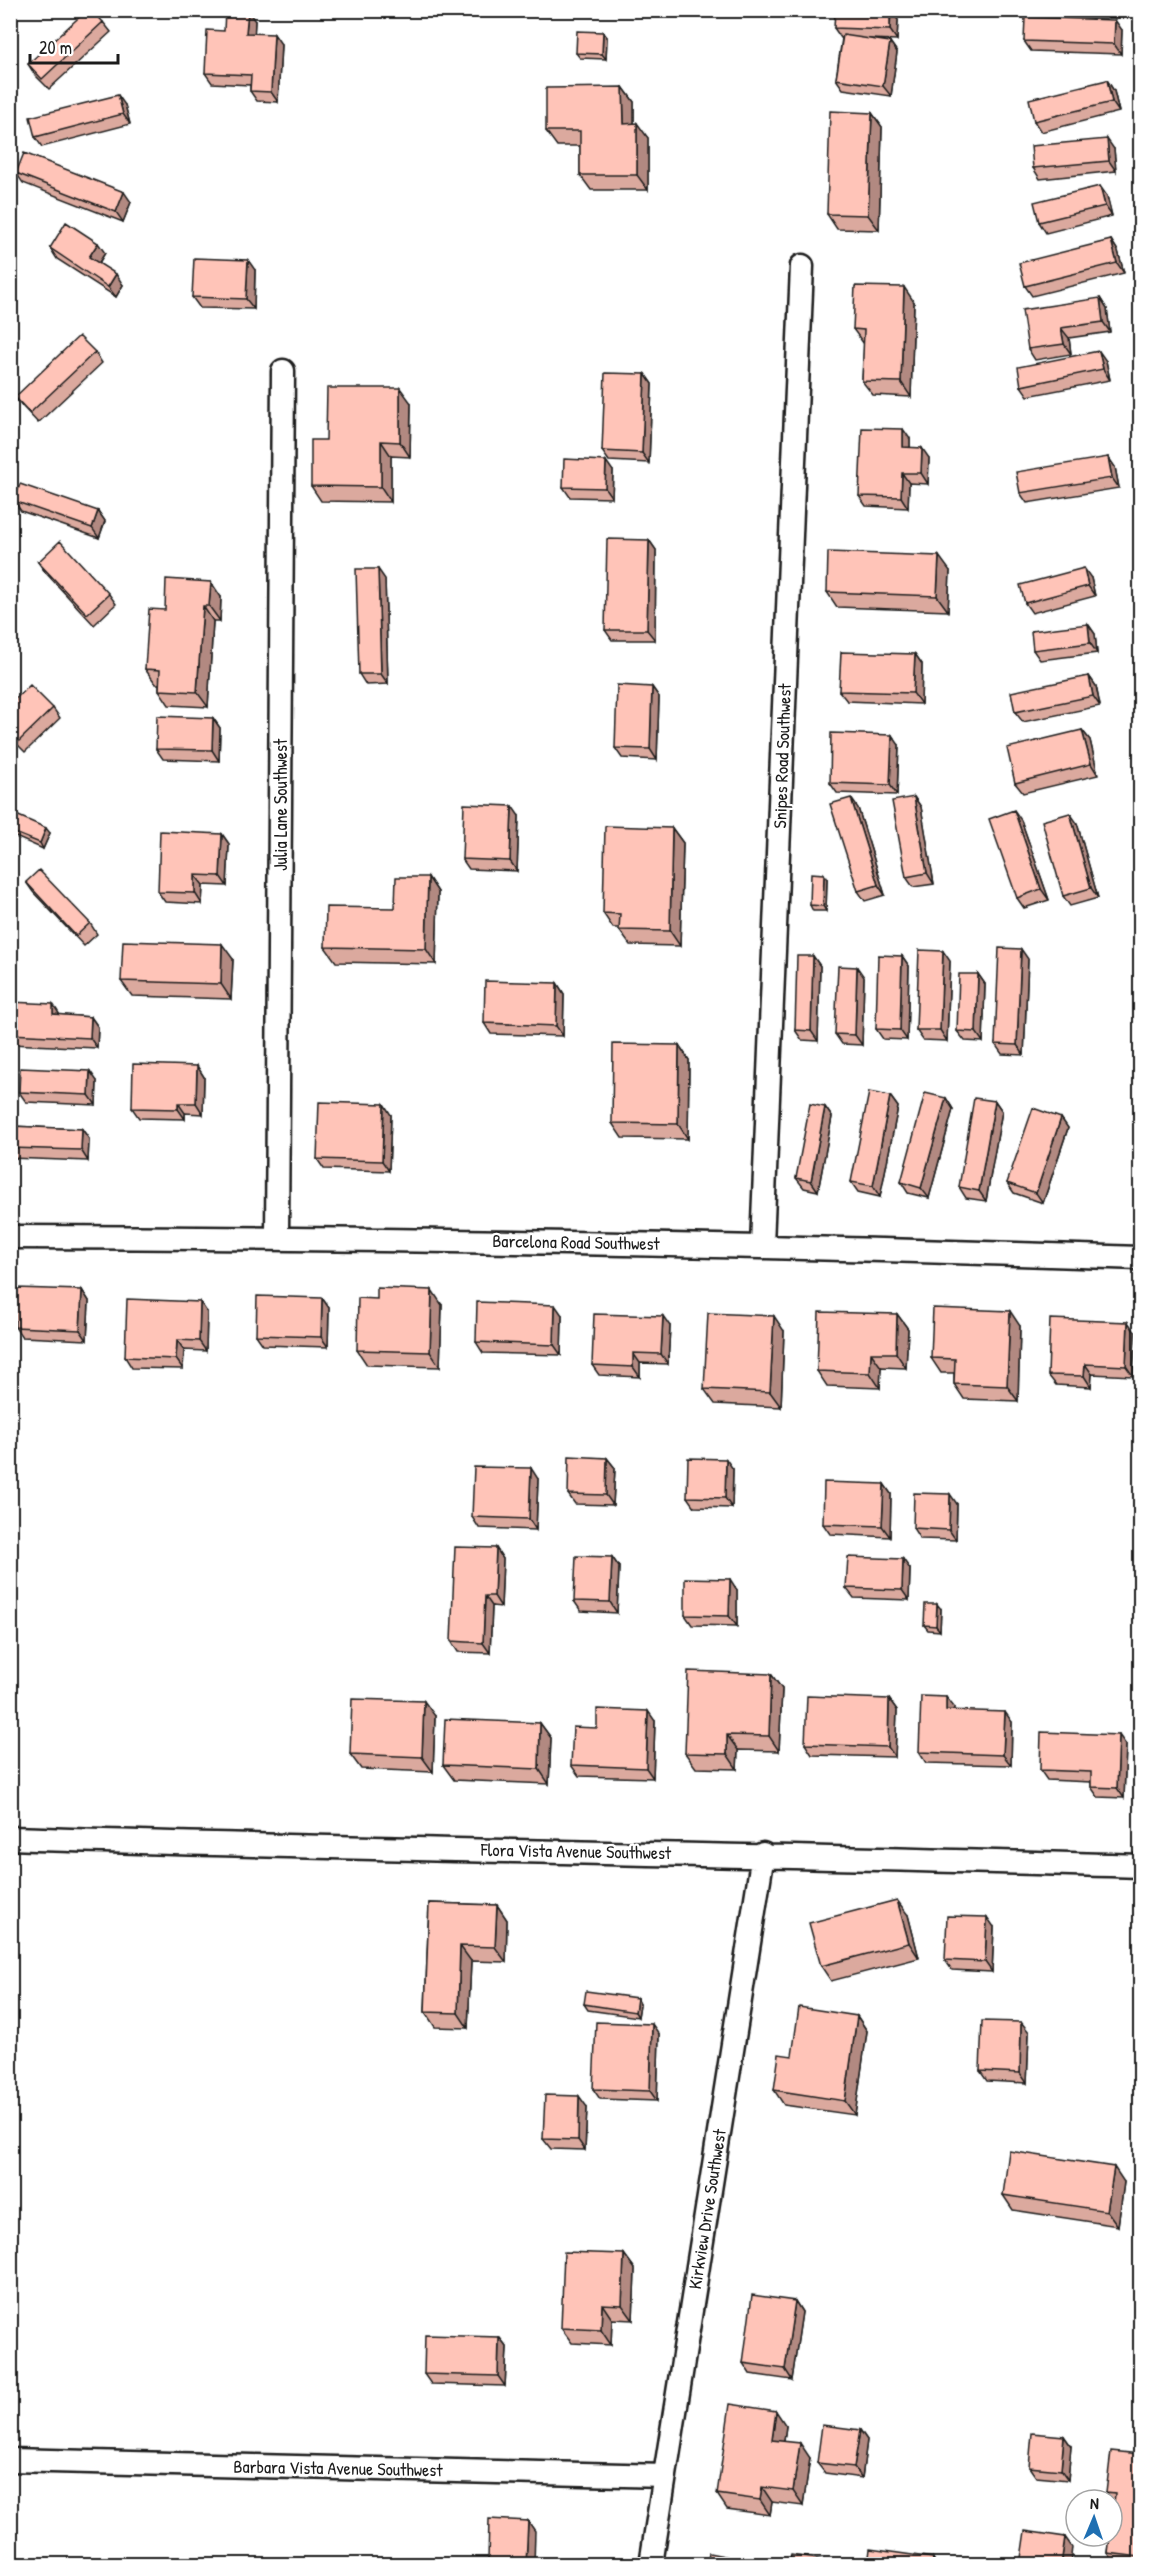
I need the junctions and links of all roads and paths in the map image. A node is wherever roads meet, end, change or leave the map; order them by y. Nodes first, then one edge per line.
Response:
1 (802, 266) dead end
2 (283, 371) dead end
3 (10, 1238) edge
4 (277, 1238) junction
5 (762, 1245) junction
6 (1140, 1258) edge
7 (10, 1838) edge
8 (763, 1854) junction
9 (1140, 1866) edge
10 (10, 2460) edge
11 (665, 2476) junction
12 (651, 2565) edge

1 - 5 street, Snipes Road Southwest
2 - 4 street, Julia Lane Southwest
3 - 4 street, Barcelona Road Southwest
4 - 5 street, Barcelona Road Southwest
5 - 6 street, Barcelona Road Southwest
7 - 8 street, Flora Vista Avenue Southwest
8 - 9 street, Flora Vista Avenue Southwest
8 - 11 street, Kirkview Drive Southwest
10 - 11 street, Barbara Vista Avenue Southwest
11 - 12 street, Kirkview Drive Southwest

